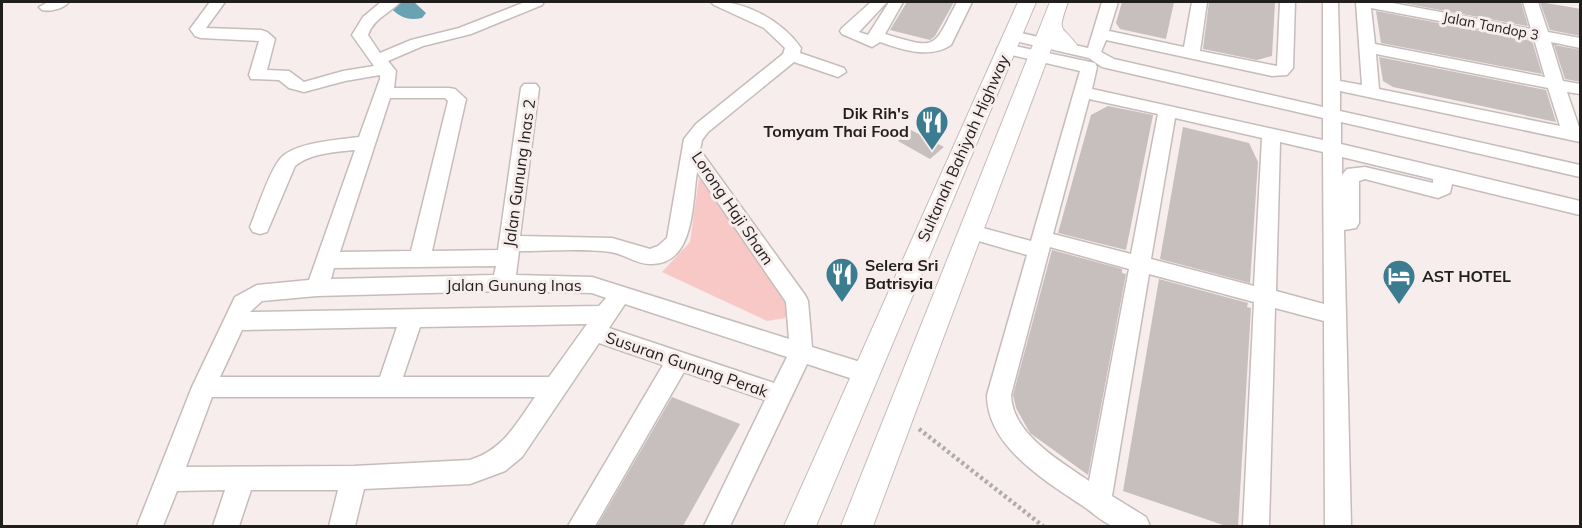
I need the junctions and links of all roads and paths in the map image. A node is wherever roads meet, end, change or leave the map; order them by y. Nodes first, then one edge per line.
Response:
1 (217, 2) edge
2 (510, 2) edge
3 (537, 2) edge
4 (719, 2) edge
5 (879, 2) edge
6 (896, 2) edge
7 (964, 2) edge
8 (1027, 2) edge
9 (1059, 2) edge
10 (1110, 2) edge
11 (1200, 2) edge
12 (1288, 2) edge
13 (1330, 2) edge
14 (1364, 2) edge
15 (1531, 2) edge
16 (388, 3) edge
17 (492, 19) junction
18 (1100, 34) junction
19 (1542, 35) junction
20 (1009, 43) junction
21 (1581, 43) edge
22 (871, 44) junction
23 (1367, 47) junction
24 (1042, 49) junction
25 (1191, 54) junction
26 (791, 55) junction
27 (1066, 55) junction
28 (1097, 61) junction
29 (381, 65) junction
30 (838, 72) dead end
31 (1330, 84) junction
32 (1556, 84) junction
33 (530, 88) dead end
34 (1581, 89) edge
35 (1082, 92) junction
36 (1371, 92) junction
37 (384, 93) junction
38 (1167, 111) junction
39 (1330, 114) junction
40 (1270, 135) junction
41 (1576, 135) edge
42 (368, 142) junction
43 (1331, 148) junction
44 (691, 150) junction
45 (1581, 171) edge
46 (1442, 175) junction
47 (1581, 208) edge
48 (1335, 223) junction
49 (260, 227) dead end
50 (972, 232) junction
51 (1040, 244) junction
52 (508, 250) junction
53 (420, 259) junction
54 (328, 260) junction
55 (1140, 263) junction
56 (504, 283) junction
57 (317, 288) junction
58 (620, 294) junction
59 (1265, 298) junction
60 (1334, 315) junction
61 (412, 317) junction
62 (235, 321) junction
63 (600, 324) junction
64 (801, 351) junction
65 (678, 361) junction
66 (865, 372) junction
67 (204, 387) junction
68 (556, 387) junction
69 (388, 388) junction
70 (779, 396) junction
71 (901, 414) junction
72 (242, 478) junction
73 (354, 478) junction
74 (168, 479) junction
75 (1098, 503) junction
76 (150, 526) edge
77 (226, 526) edge
78 (342, 526) edge
79 (581, 526) edge
80 (717, 526) edge
81 (800, 526) edge
82 (857, 526) edge
83 (1043, 526) edge
84 (1137, 526) edge
85 (1256, 526) edge
86 (1338, 526) edge

1 - 29 street
2 - 17 street
3 - 17 street
4 - 26 street
5 - 22 street
6 - 22 street
7 - 22 street
8 - 20 main road, Sultanah Bahiyah Highway
9 - 24 main road, Sultanah Bahiyah Highway
10 - 18 street
11 - 25 street
12 - 25 street
13 - 31 street
14 - 19 street, Jalan Tandop 3
14 - 23 street
15 - 19 street
16 - 29 street
17 - 29 street
18 - 25 street
18 - 28 street
19 - 21 street, Jalan Tandop 3
19 - 32 street
20 - 24 street
20 - 66 main road, Sultanah Bahiyah Highway
23 - 32 street
23 - 36 street
24 - 27 main road
24 - 27 main road
24 - 50 main road, Sultanah Bahiyah Highway
26 - 30 street
26 - 44 street, Lorong Haji Sham
27 - 28 street
28 - 35 street
28 - 39 street
29 - 37 street
31 - 36 street
31 - 39 street
32 - 34 street
32 - 41 street
33 - 52 street, Jalan Gunung Inas 2
35 - 38 street
35 - 51 street
36 - 41 street
37 - 42 street
37 - 53 street
38 - 40 street
38 - 55 street
39 - 43 street
39 - 45 street
40 - 43 street
40 - 59 street
42 - 49 street
42 - 54 street
43 - 46 street
43 - 48 street
44 - 52 street
44 - 64 street, Lorong Haji Sham
46 - 47 street
46 - 48 street
48 - 60 street
50 - 51 street
50 - 71 main road, Sultanah Bahiyah Highway
51 - 55 street
51 - 75 street
52 - 53 street
52 - 56 street, Jalan Gunung Inas 2
53 - 54 street
54 - 57 street
55 - 59 street
55 - 75 street
56 - 57 street, Jalan Gunung Inas
56 - 58 street, Jalan Gunung Inas
57 - 62 street, Jalan Gunung Inas
58 - 63 street
58 - 64 street, Jalan Gunung Inas
59 - 60 street
59 - 85 street
60 - 86 street
61 - 62 street, Susuran Gunung Perak
61 - 63 street, Susuran Gunung Perak
61 - 69 street
62 - 67 street
63 - 65 street, Susuran Gunung Perak
63 - 68 street
64 - 66 street, Jalan Gunung Inas
64 - 70 street
65 - 70 street, Susuran Gunung Perak
65 - 79 street
66 - 81 main road, Sultanah Bahiyah Highway
67 - 69 street
67 - 74 street
68 - 69 street
68 - 73 street
70 - 80 street
71 - 82 main road, Sultanah Bahiyah Highway
71 - 83 path
72 - 73 street
72 - 74 street
72 - 77 street
73 - 78 street
74 - 76 street
75 - 84 street

